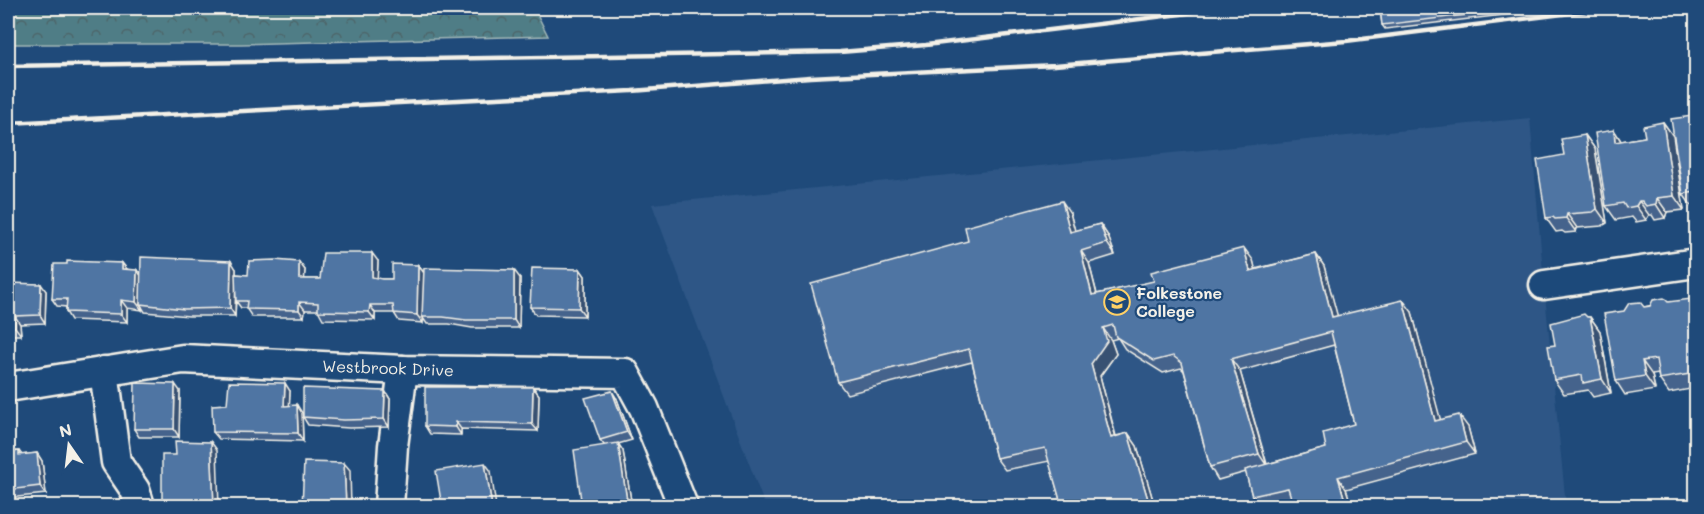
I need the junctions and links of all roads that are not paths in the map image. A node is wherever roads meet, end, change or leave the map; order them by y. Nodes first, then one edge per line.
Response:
1 (1696, 263) edge
2 (1544, 285) dead end
3 (402, 370) junction
4 (104, 371) junction
5 (8, 387) edge
6 (140, 507) edge
7 (389, 507) edge
8 (683, 507) edge

1 - 2 street
3 - 4 street, Westbrook Drive
3 - 7 street
3 - 8 street, Westbrook Drive
4 - 5 street, Westbrook Drive
4 - 6 street

